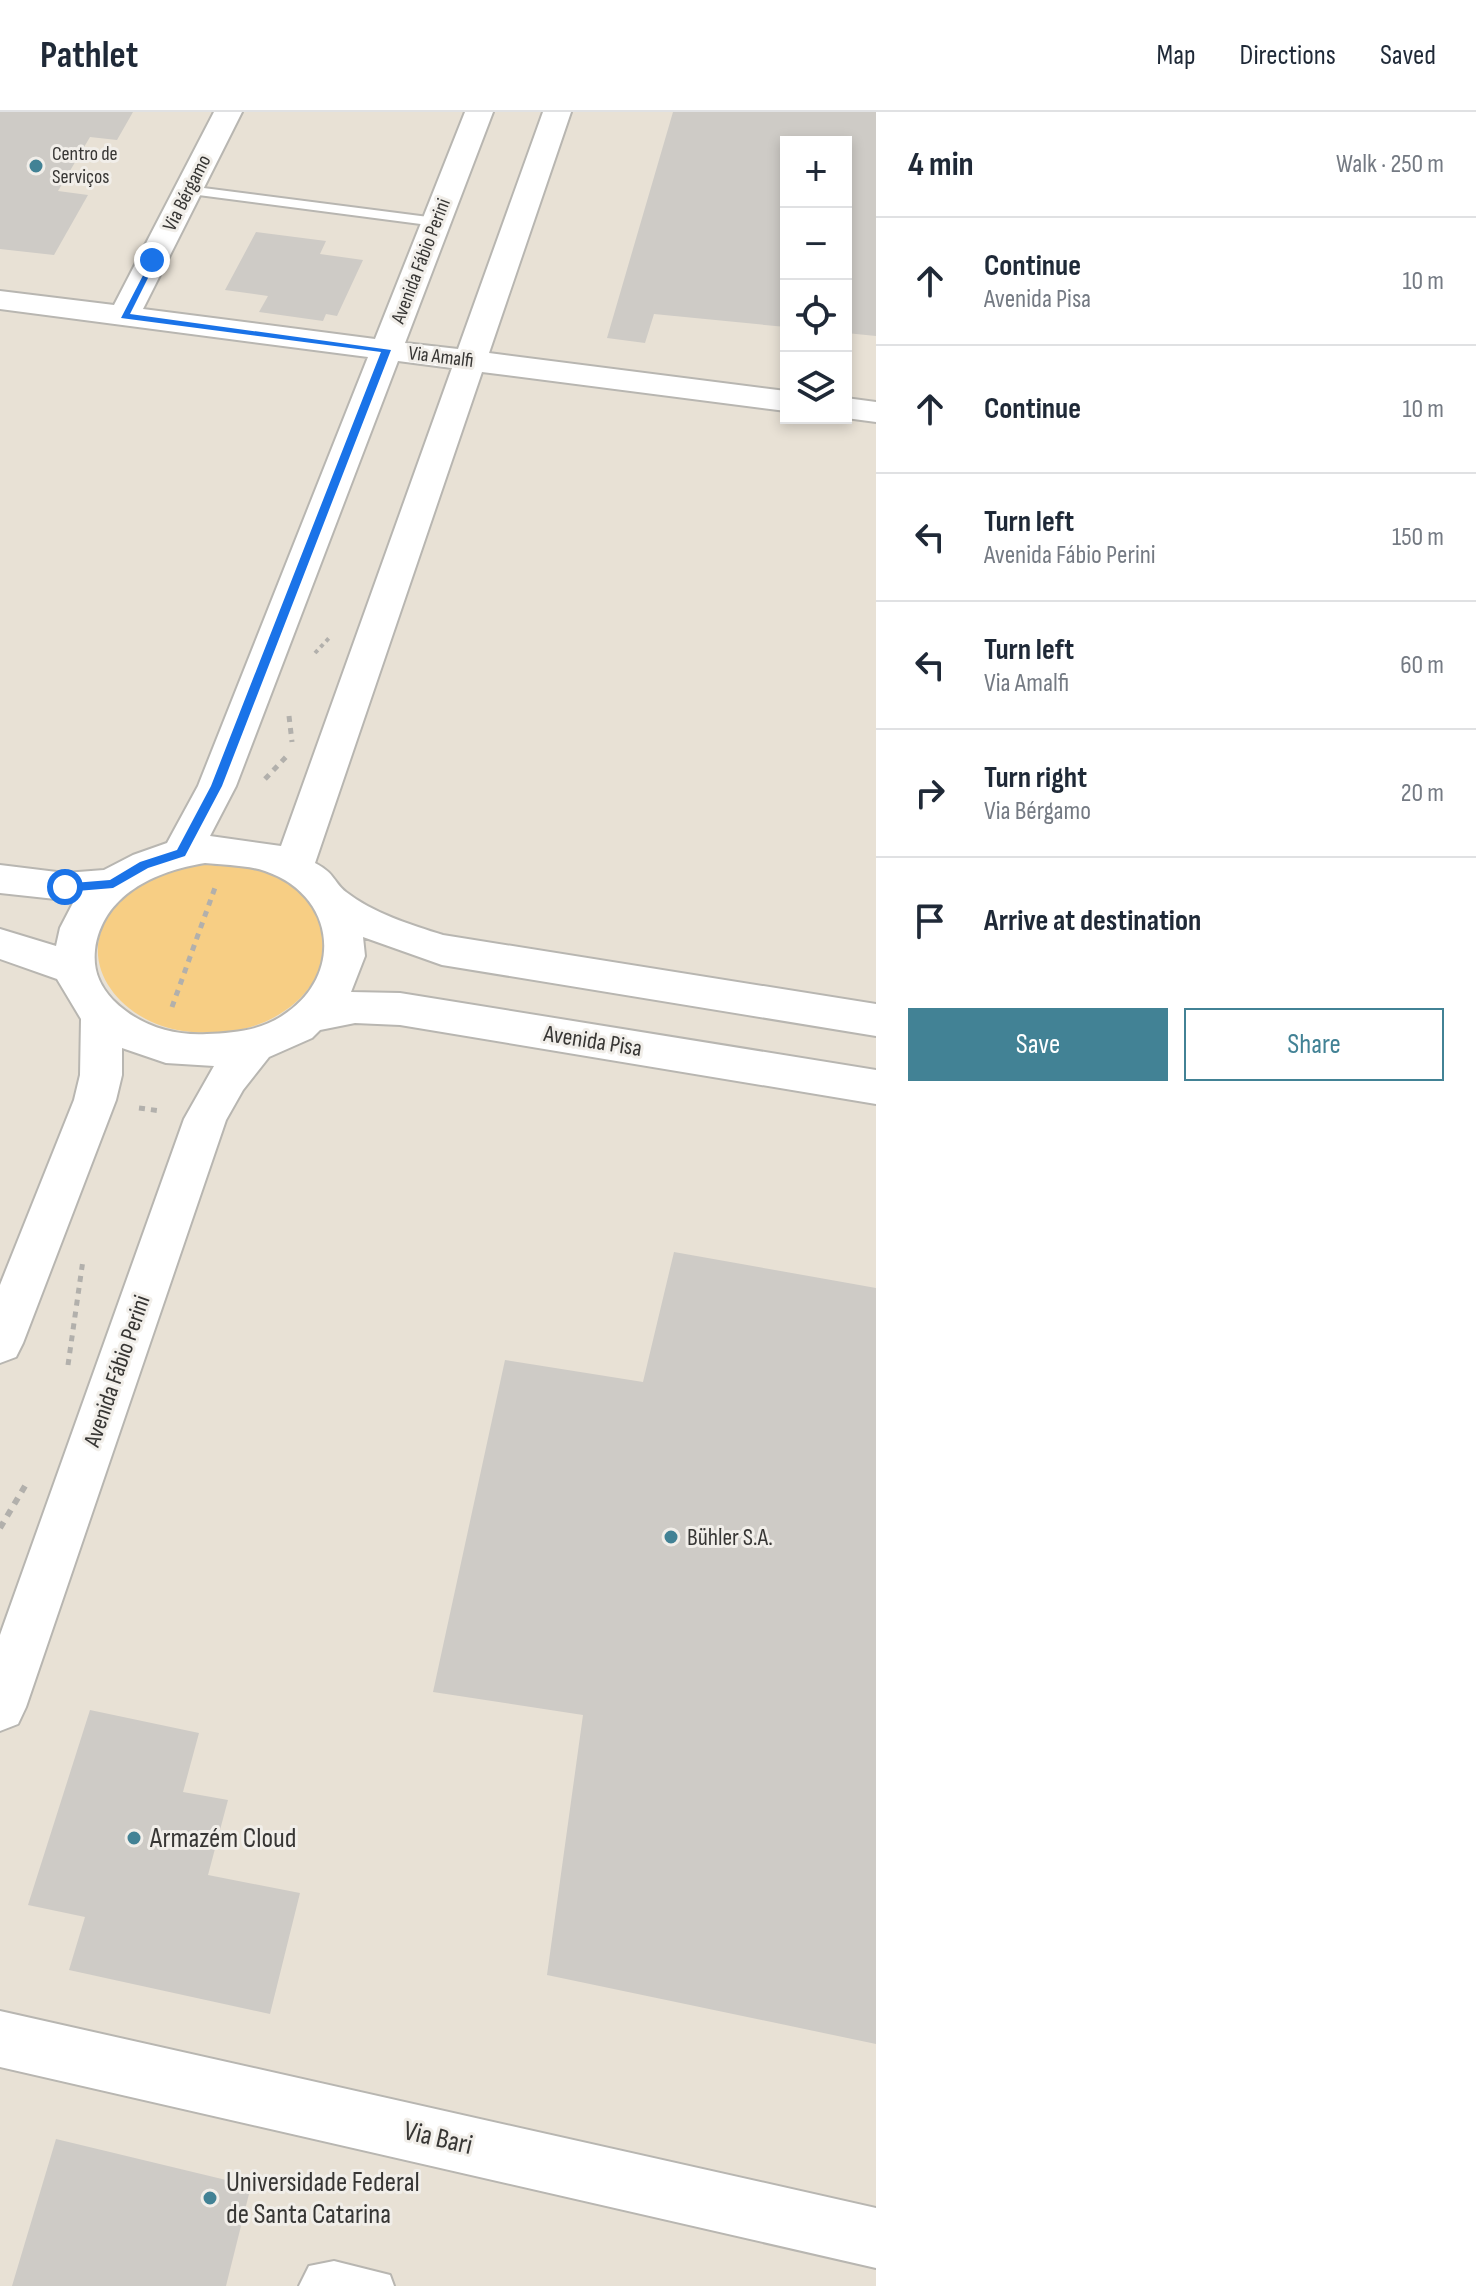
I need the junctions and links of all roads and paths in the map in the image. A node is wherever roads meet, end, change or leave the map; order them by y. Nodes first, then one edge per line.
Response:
1 (228, 112) edge
2 (479, 112) edge
3 (557, 112) edge
4 (188, 190) junction
5 (436, 222) junction
6 (0, 300) edge
7 (124, 316) junction
8 (387, 350) junction
9 (470, 360) junction
10 (780, 400) edge
11 (852, 409) edge
12 (876, 412) edge
13 (181, 853) junction
14 (294, 866) junction
15 (0, 879) edge
16 (218, 879) dead end
17 (113, 884) junction
18 (337, 904) junction
19 (0, 944) edge
20 (75, 970) junction
21 (102, 1016) junction
22 (169, 1017) dead end
23 (310, 1017) junction
24 (876, 1020) edge
25 (255, 1045) junction
26 (876, 1087) edge
27 (95, 1100) junction
28 (205, 1119) junction
29 (85, 1244) dead end
30 (0, 1343) edge
31 (68, 1366) dead end
32 (28, 1480) dead end
33 (0, 1528) edge
34 (0, 1707) edge
35 (0, 2039) edge
36 (876, 2238) edge
37 (314, 2286) edge
38 (379, 2286) edge

1 - 4 street, Via Bérgamo
2 - 5 street, Avenida Fábio Perini
3 - 9 street
4 - 5 lane
4 - 7 street, Via Bérgamo
5 - 8 street, Avenida Fábio Perini
6 - 7 street, Via Amalfi
7 - 8 street, Via Amalfi
8 - 9 street, Via Amalfi
8 - 13 street, Avenida Fábio Perini
9 - 10 street, Via Amalfi
9 - 14 street
11 - 12 street
13 - 14 street
13 - 17 street
14 - 18 street
15 - 17 street
16 - 22 path
17 - 20 street
18 - 23 street
18 - 24 street
19 - 20 street
20 - 21 street
21 - 25 street
21 - 27 street
23 - 25 street
23 - 26 street, Avenida Pisa
25 - 28 street, Avenida Fábio Perini
27 - 28 path
27 - 30 street
28 - 34 street, Avenida Fábio Perini
29 - 31 path
32 - 33 path
35 - 36 street, Via Bari
37 - 38 lane

